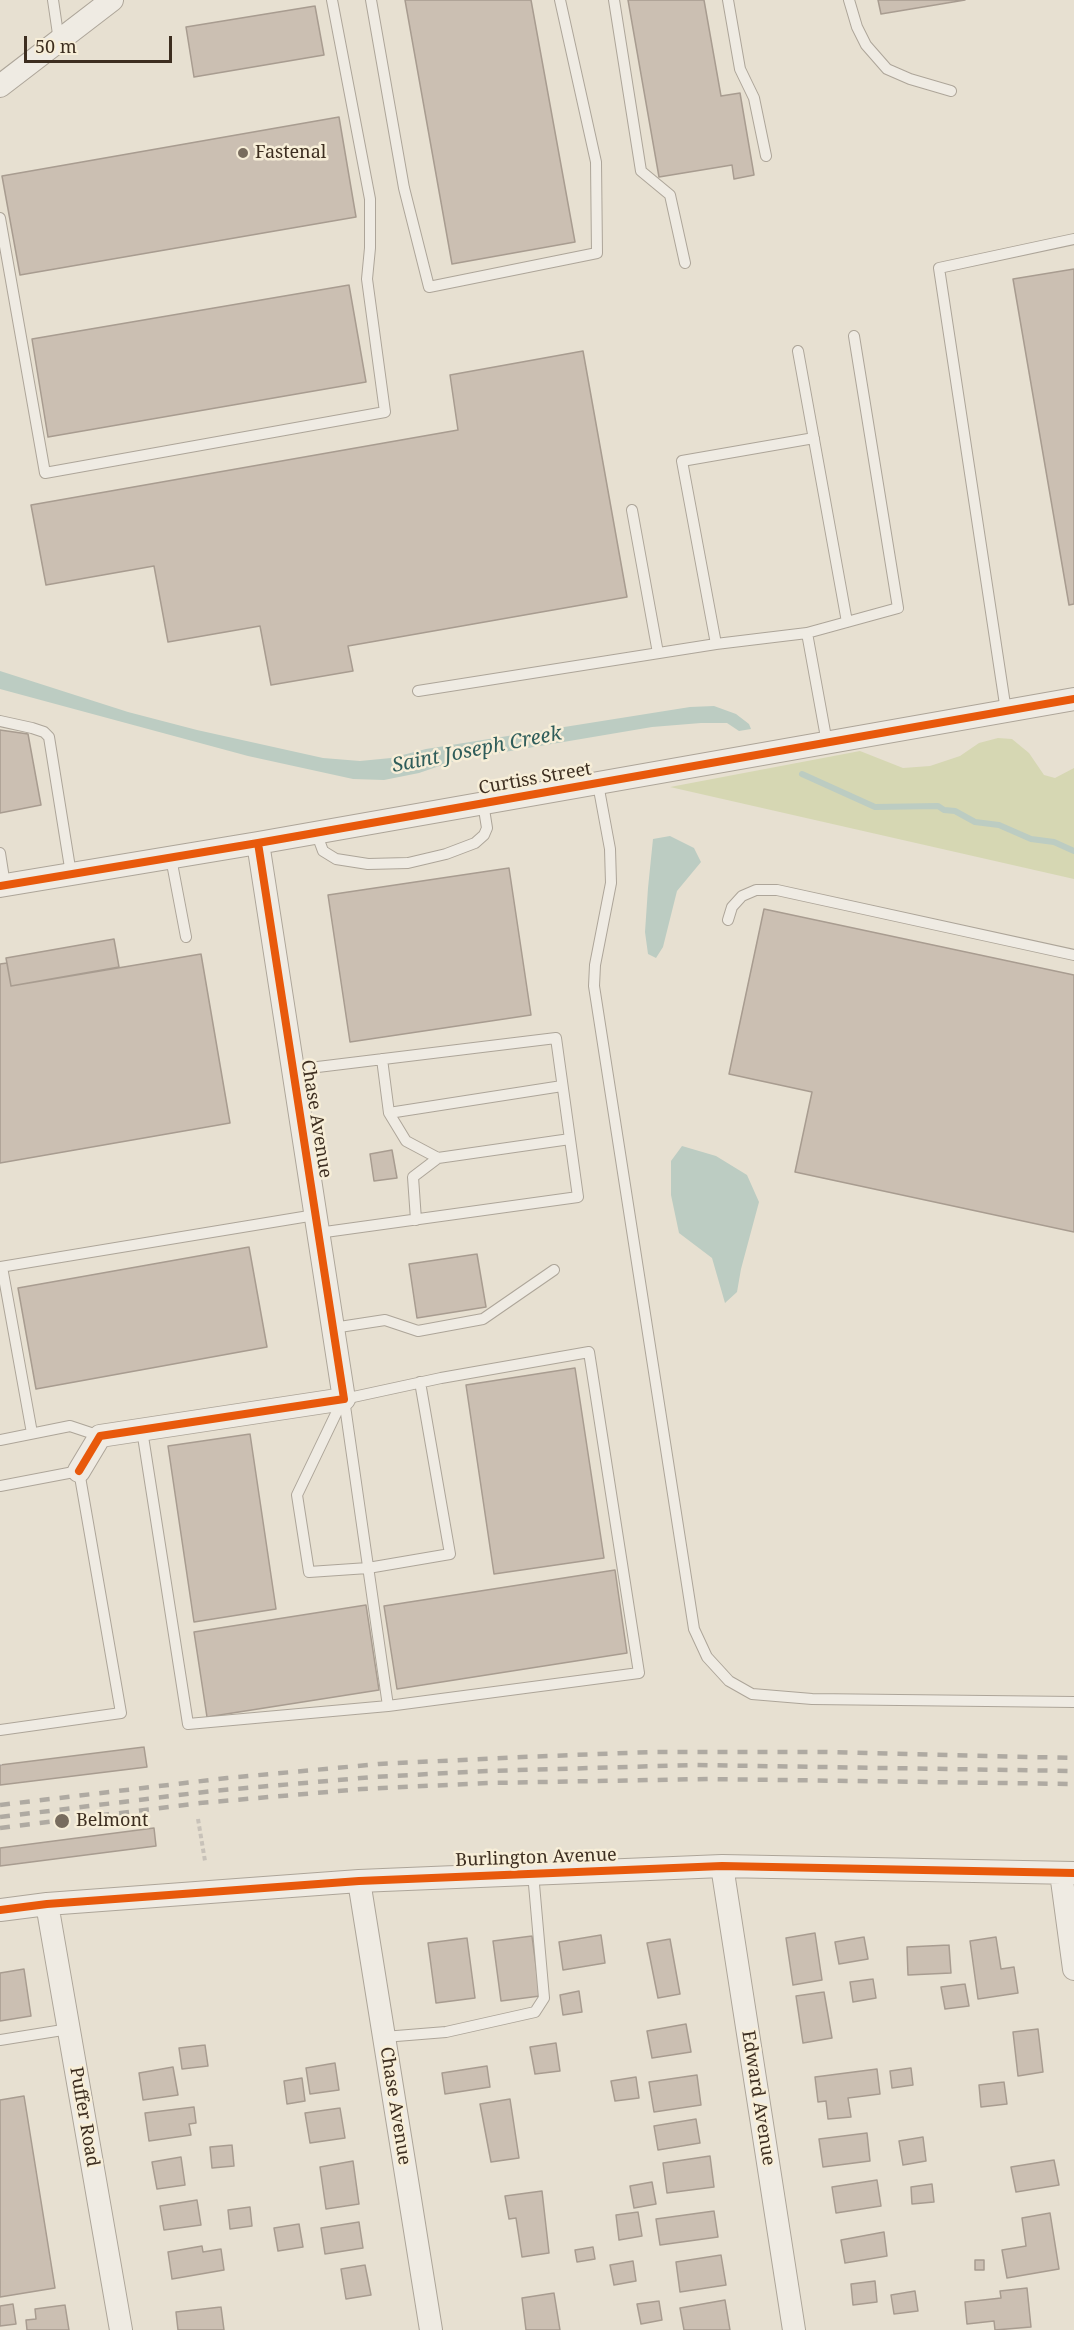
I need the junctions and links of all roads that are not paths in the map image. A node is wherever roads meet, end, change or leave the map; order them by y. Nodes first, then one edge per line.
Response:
1 (53, 0) edge
2 (332, 0) edge
3 (371, 0) edge
4 (560, 0) edge
5 (614, 0) edge
6 (728, 0) edge
7 (849, 0) edge
8 (102, 3) edge
9 (60, 41) junction
10 (0, 86) edge
11 (951, 91) dead end
12 (766, 156) dead end
13 (0, 218) edge
14 (1074, 239) edge
15 (685, 263) dead end
16 (854, 336) dead end
17 (798, 351) dead end
18 (814, 438) junction
19 (632, 510) dead end
20 (847, 622) junction
21 (807, 633) junction
22 (717, 644) junction
23 (658, 653) junction
24 (418, 692) dead end
25 (1074, 699) edge
26 (1006, 711) junction
27 (0, 721) edge
28 (827, 744) junction
29 (598, 784) junction
30 (483, 803) junction
31 (316, 832) junction
32 (258, 843) junction
33 (0, 853) edge
34 (171, 858) junction
35 (71, 874) junction
36 (2, 886) edge
37 (728, 920) dead end
38 (186, 938) dead end
39 (1074, 955) edge
40 (382, 1059) junction
41 (293, 1071) junction
42 (562, 1086) junction
43 (389, 1113) junction
44 (570, 1139) junction
45 (438, 1158) junction
46 (416, 1220) junction
47 (317, 1224) junction
48 (1, 1267) edge
49 (554, 1270) dead end
50 (333, 1328) junction
51 (420, 1382) junction
52 (344, 1399) junction
53 (142, 1430) junction
54 (32, 1433) junction
55 (100, 1436) junction
56 (0, 1440) edge
57 (79, 1471) junction
58 (0, 1486) edge
59 (368, 1568) junction
60 (1074, 1702) edge
61 (388, 1706) junction
62 (0, 1730) edge
63 (722, 1866) junction
64 (533, 1873) junction
65 (1067, 1873) edge
66 (359, 1881) junction
67 (47, 1904) junction
68 (0, 1910) edge
69 (1074, 1969) edge
70 (69, 2029) junction
71 (384, 2037) junction
72 (0, 2040) edge
73 (121, 2330) edge
74 (431, 2330) edge
75 (794, 2330) edge

1 - 9 lane
2 - 13 lane
3 - 4 lane
5 - 15 lane
6 - 12 lane
7 - 11 lane
8 - 9 street
9 - 10 street
14 - 26 lane
16 - 20 lane
17 - 18 lane
18 - 20 lane
18 - 22 lane
19 - 23 lane
20 - 21 lane
21 - 22 lane
21 - 28 lane
22 - 23 lane
23 - 24 lane
25 - 26 street, Curtiss Street
26 - 28 street, Curtiss Street
27 - 35 lane
28 - 29 street, Curtiss Street
29 - 30 street, Curtiss Street
29 - 60 lane
30 - 31 street, Curtiss Street
30 - 31 lane
31 - 32 street, Curtiss Street
32 - 34 street, Curtiss Street
32 - 41 street, Chase Avenue
33 - 36 lane
34 - 35 street, Curtiss Street
34 - 38 lane
35 - 36 street, Curtiss Street
37 - 39 lane
40 - 41 lane
40 - 42 lane
40 - 43 lane
41 - 47 street, Chase Avenue
42 - 43 lane
42 - 44 lane
43 - 45 lane
44 - 45 lane
44 - 46 lane
45 - 46 lane
46 - 47 lane
47 - 48 lane
47 - 50 street, Chase Avenue
48 - 54 lane
49 - 50 lane
50 - 52 street, Chase Avenue
51 - 52 lane
51 - 59 lane
51 - 61 lane
52 - 53 street
52 - 59 lane
52 - 59 lane
53 - 55 street
53 - 61 lane
54 - 55 lane
54 - 56 lane
55 - 57 street
57 - 58 lane
57 - 62 lane
59 - 61 lane
63 - 64 street, Burlington Avenue
63 - 65 street, Burlington Avenue
63 - 75 street, Edward Avenue
64 - 66 street, Burlington Avenue
64 - 71 lane
65 - 69 street
66 - 67 street, Burlington Avenue
66 - 71 street, Chase Avenue
67 - 68 street, Burlington Avenue
67 - 70 street, Puffer Road
70 - 72 lane
70 - 73 street, Puffer Road
71 - 74 street, Chase Avenue

